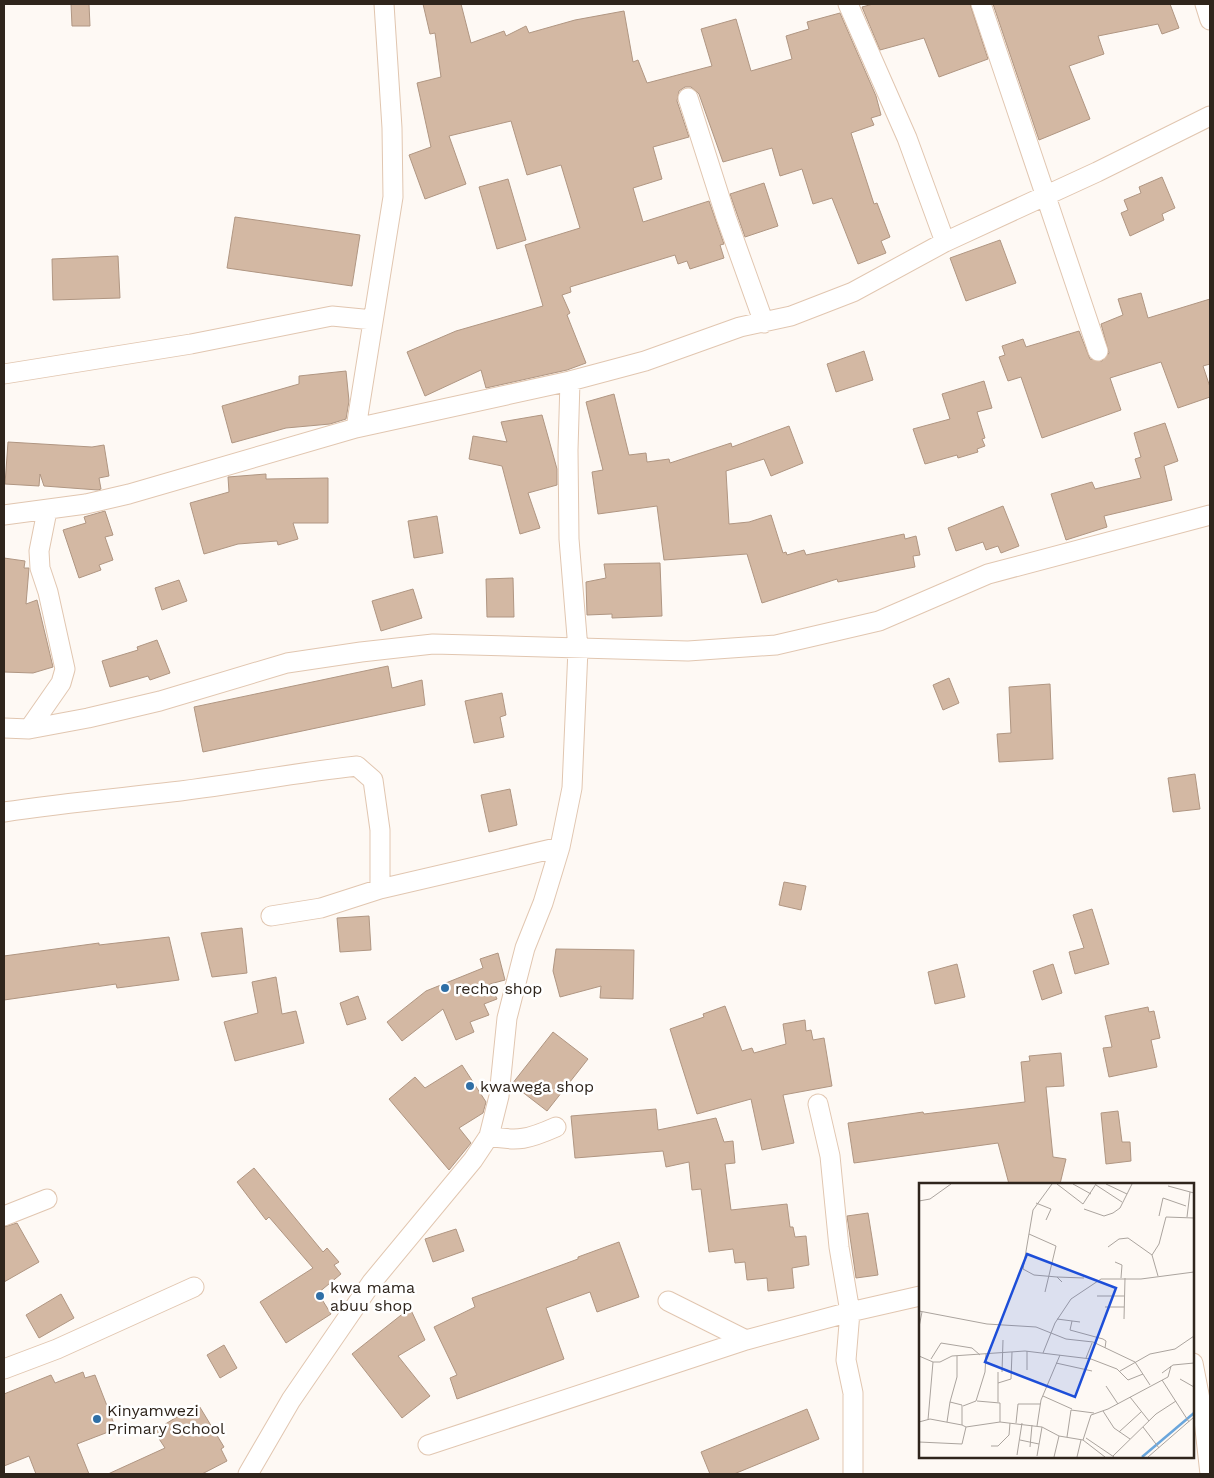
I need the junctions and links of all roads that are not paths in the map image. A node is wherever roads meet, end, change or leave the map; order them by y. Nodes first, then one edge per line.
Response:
1 (384, 4) edge
2 (848, 4) edge
3 (980, 4) edge
4 (1205, 4) edge
5 (1210, 20) edge
6 (688, 98) dead end
7 (1210, 116) edge
8 (1046, 194) junction
9 (945, 242) junction
10 (373, 320) junction
11 (764, 323) junction
12 (1098, 351) dead end
13 (4, 374) edge
14 (570, 380) junction
15 (356, 428) junction
16 (47, 510) junction
17 (4, 515) edge
18 (1210, 515) edge
19 (578, 649) junction
20 (4, 728) edge
21 (29, 729) junction
22 (4, 812) edge
23 (560, 847) junction
24 (380, 889) junction
25 (271, 916) dead end
26 (818, 1104) dead end
27 (556, 1127) dead end
28 (489, 1136) junction
29 (47, 1199) dead end
30 (4, 1216) edge
31 (194, 1287) dead end
32 (919, 1296) edge
33 (668, 1301) dead end
34 (850, 1312) junction
35 (746, 1340) junction
36 (4, 1368) edge
37 (1194, 1368) edge
38 (428, 1445) dead end
39 (248, 1474) edge
40 (853, 1474) edge
41 (1210, 1474) edge

1 - 10 street
2 - 9 street
3 - 8 street
4 - 5 street
6 - 11 street
7 - 8 street
8 - 9 street
8 - 12 street
9 - 11 street
10 - 13 street
10 - 15 street
11 - 14 street
14 - 15 street
14 - 19 street
15 - 16 street
16 - 17 street
16 - 21 street
18 - 19 street
19 - 21 street
19 - 23 street
20 - 21 street
22 - 24 street
23 - 24 street
23 - 28 street
24 - 25 street
26 - 34 street
27 - 28 street
28 - 39 street
29 - 30 street
31 - 36 street
32 - 34 street
33 - 35 street
34 - 35 street
34 - 40 street
35 - 38 street
37 - 41 street

